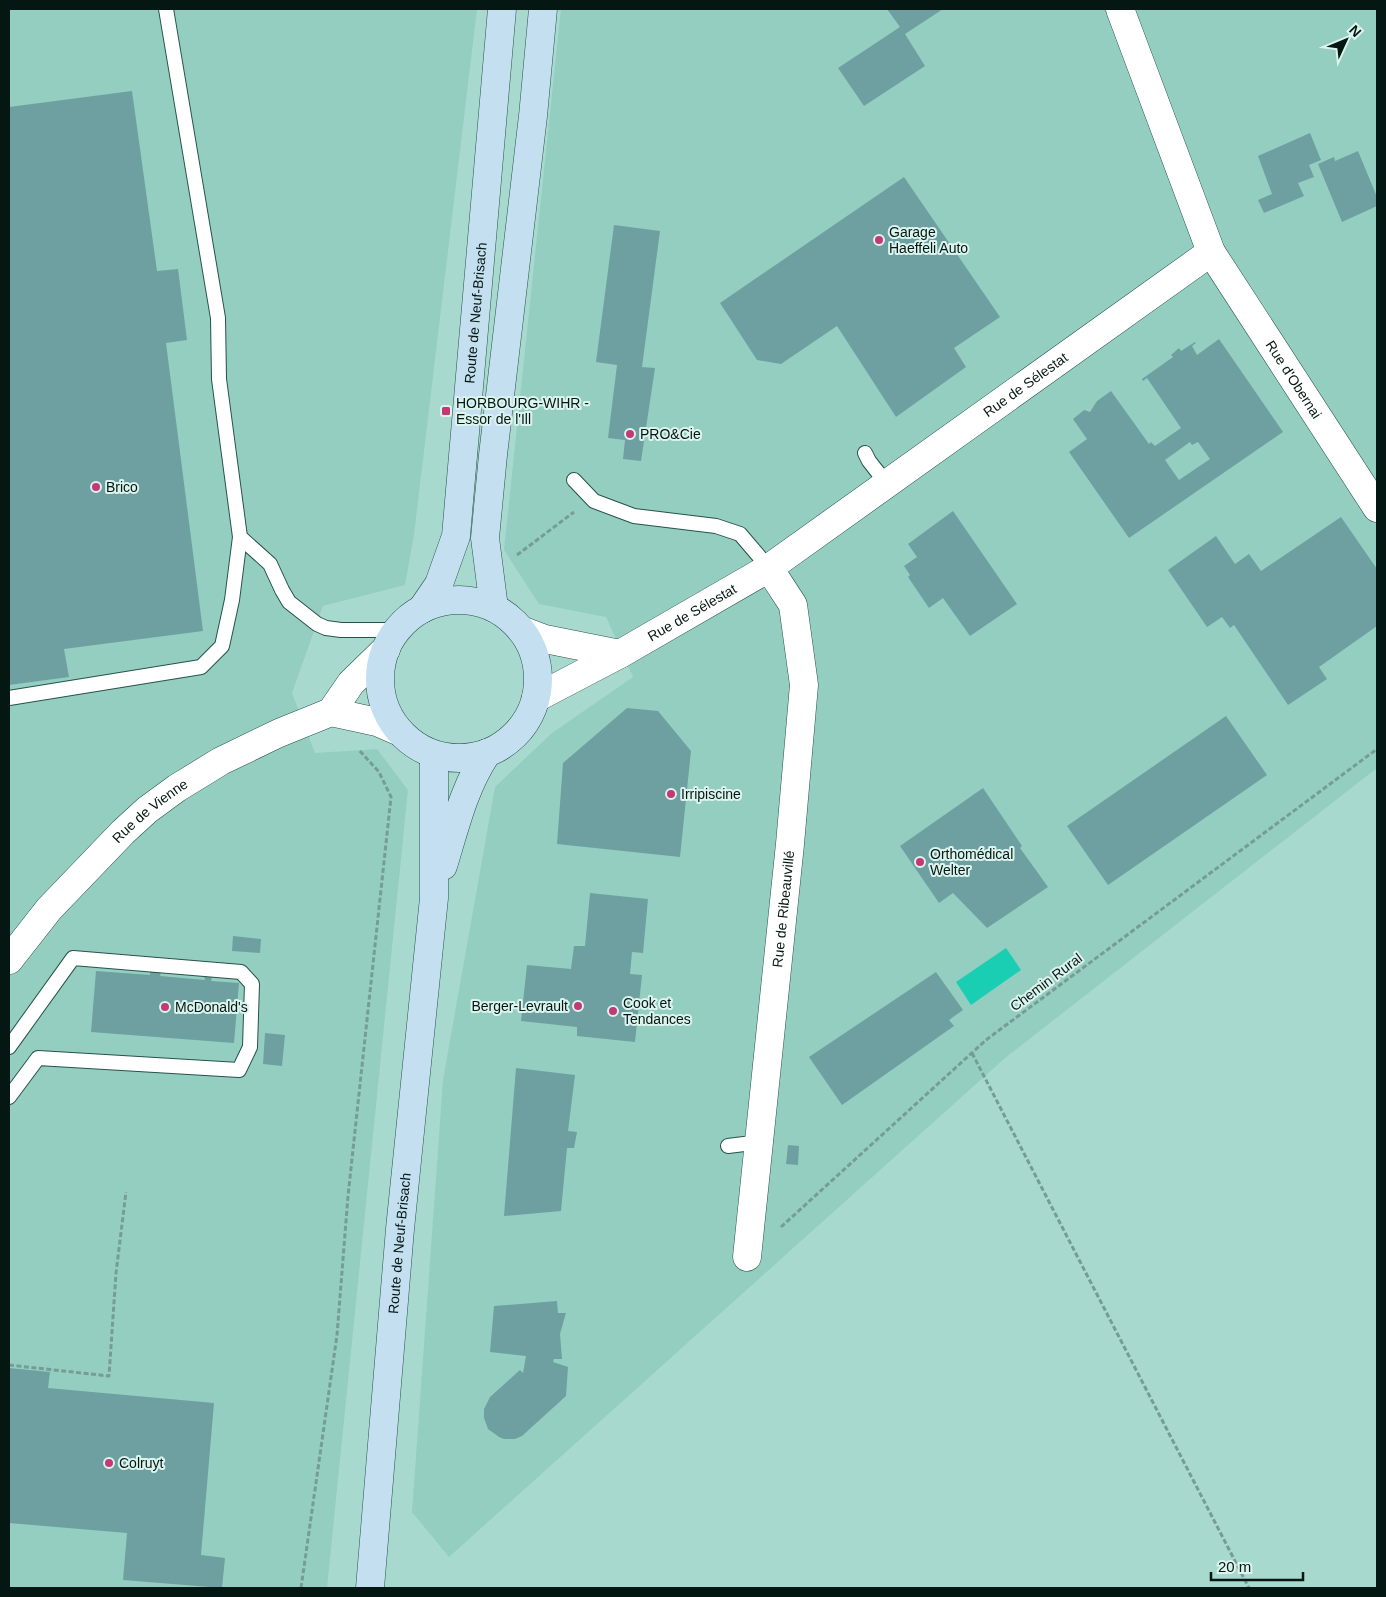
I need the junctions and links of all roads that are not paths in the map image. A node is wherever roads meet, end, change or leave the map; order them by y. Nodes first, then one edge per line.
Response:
1 (166, 9) edge
2 (502, 9) edge
3 (543, 9) edge
4 (1120, 9) edge
5 (1210, 252) junction
6 (865, 453) dead end
7 (574, 480) dead end
8 (887, 484) junction
9 (1377, 508) edge
10 (240, 537) junction
11 (769, 568) junction
12 (494, 608) junction
13 (422, 609) junction
14 (521, 630) junction
15 (391, 639) junction
16 (620, 654) junction
17 (9, 698) edge
18 (536, 698) junction
19 (331, 712) junction
20 (400, 732) junction
21 (487, 753) junction
22 (434, 755) junction
23 (434, 898) junction
24 (9, 960) edge
25 (9, 1047) edge
26 (9, 1097) edge
27 (760, 1142) junction
28 (728, 1146) dead end
29 (747, 1257) road end
30 (370, 1588) edge

1 - 10 lane
2 - 13 main road, Route de Neuf-Brisach
3 - 12 main road
4 - 5 street
5 - 8 street, Rue de Sélestat
5 - 9 street, Rue d'Obernai
6 - 8 lane
7 - 11 lane
8 - 11 street, Rue de Sélestat
10 - 15 lane
10 - 17 lane
11 - 16 street, Rue de Sélestat
11 - 27 street, Rue de Ribeauvillé
12 - 13 main road, Route de Neuf-Brisach
12 - 14 main road, Route de Neuf-Brisach
13 - 15 main road, Route de Neuf-Brisach
14 - 16 street
14 - 18 main road, Route de Neuf-Brisach
15 - 19 street
15 - 20 main road, Route de Neuf-Brisach
16 - 18 street, Rue de Sélestat
18 - 21 main road, Route de Neuf-Brisach
19 - 20 street
19 - 24 street, Rue de Vienne
20 - 22 main road, Route de Neuf-Brisach
21 - 22 main road, Route de Neuf-Brisach
21 - 23 main road, Route de Neuf-Brisach
22 - 23 main road, Route de Neuf-Brisach
23 - 30 main road, Route de Neuf-Brisach
25 - 26 lane
27 - 28 lane
27 - 29 street, Rue de Ribeauvillé

